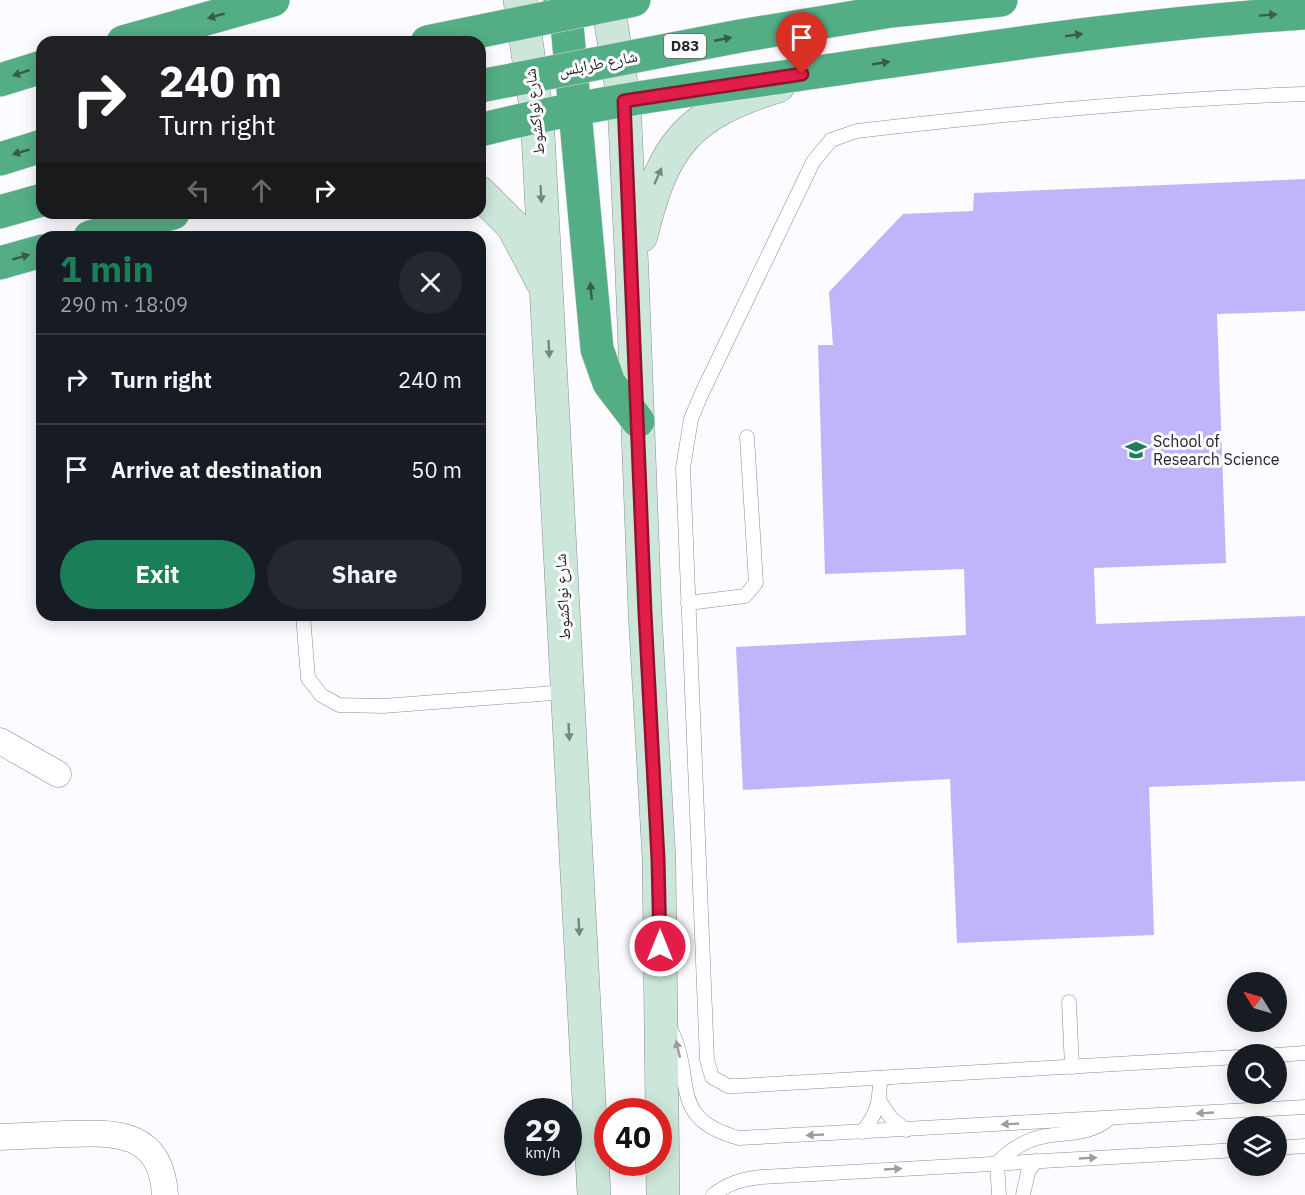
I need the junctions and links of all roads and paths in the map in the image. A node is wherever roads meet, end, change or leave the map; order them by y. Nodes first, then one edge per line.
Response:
1 (273, 0) edge
2 (520, 0) edge
3 (560, 0) edge
4 (607, 0) edge
5 (634, 0) edge
6 (1001, 0) edge
7 (1305, 13) edge
8 (144, 36) edge
9 (457, 36) edge
10 (36, 69) edge
11 (824, 71) junction
12 (0, 80) edge
13 (486, 85) edge
14 (1305, 94) edge
15 (624, 101) junction
16 (575, 109) junction
17 (537, 115) junction
18 (486, 128) edge
19 (36, 148) edge
20 (0, 159) edge
21 (486, 199) edge
22 (36, 202) edge
23 (0, 213) edge
24 (152, 219) edge
25 (111, 231) edge
26 (36, 253) edge
27 (0, 263) edge
28 (632, 273) junction
29 (547, 291) junction
30 (638, 421) junction
31 (747, 437) dead end
32 (688, 603) junction
33 (303, 621) edge
34 (566, 692) junction
35 (0, 741) edge
36 (58, 774) dead end
37 (1069, 1002) dead end
38 (660, 1010) junction
39 (1305, 1053) edge
40 (1287, 1054) edge
41 (1227, 1058) edge
42 (1072, 1067) junction
43 (880, 1078) junction
44 (880, 1102) junction
45 (1305, 1107) edge
46 (1110, 1118) junction
47 (906, 1130) junction
48 (862, 1132) junction
49 (0, 1137) edge
50 (1305, 1138) edge
51 (1298, 1146) edge
52 (1227, 1151) edge
53 (1036, 1161) junction
54 (997, 1163) junction
55 (165, 1195) edge
56 (594, 1195) edge
57 (663, 1195) edge
58 (713, 1195) edge
59 (999, 1195) edge
60 (1023, 1195) edge

1 -> 8 highway
2 - 17 street, شارع نواكشوط
3 - 16 highway
4 - 15 street
5 - 9 highway, bridge
13 -> 6 highway, شارع طرابلس / D83, bridge
11 -> 7 highway
10 -> 12 highway
11 - 15 highway
28 -> 11 street
14 - 32 lane
15 - 16 highway
15 - 28 street
16 - 17 highway
30 -> 16 highway
17 - 18 highway
17 -> 29 street, شارع نواكشوط
19 -> 20 highway
21 - 29 street
22 - 23 highway
24 - 25 highway
27 -> 26 highway
28 - 30 street
29 -> 34 street, شارع نواكشوط
30 - 38 street
31 - 32 lane
32 - 43 lane
33 - 34 lane
34 -> 56 street, شارع نواكشوط
35 - 36 street
37 - 42 lane
48 -> 38 lane
38 - 57 street
39 - 40 lane
41 - 42 lane
42 - 43 lane
43 - 44 lane
44 - 47 lane
44 - 48 lane
45 -> 46 lane
46 -> 47 lane
46 - 54 lane
47 - 48 lane
49 - 55 street
50 - 51 lane
53 -> 52 lane
53 - 54 lane
53 - 60 lane
58 -> 54 lane
54 - 59 lane

